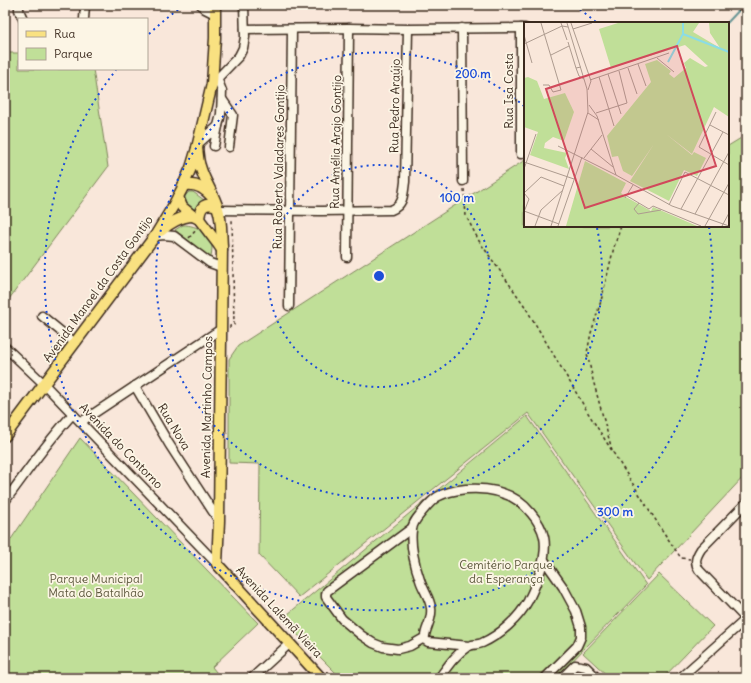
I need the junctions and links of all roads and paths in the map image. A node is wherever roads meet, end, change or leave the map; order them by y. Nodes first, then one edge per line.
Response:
1 (19, 5) edge
2 (85, 5) edge
3 (202, 5) edge
4 (244, 5) edge
5 (215, 9) edge
6 (23, 18) edge
7 (84, 18) edge
8 (349, 28) junction
9 (462, 28) junction
10 (523, 28) edge
11 (245, 29) junction
12 (292, 29) junction
13 (408, 29) junction
14 (214, 81) junction
15 (222, 99) junction
16 (218, 126) junction
17 (198, 145) junction
18 (214, 146) dead end
19 (228, 146) dead end
20 (521, 154) dead end
21 (463, 182) joint
22 (183, 186) junction
23 (178, 197) junction
24 (219, 206) junction
25 (290, 210) junction
26 (347, 211) junction
27 (198, 219) junction
28 (621, 227) edge
29 (155, 236) junction
30 (184, 243) junction
31 (222, 250) junction
32 (347, 257) dead end
33 (221, 267) junction
34 (289, 306) dead end
35 (42, 316) dead end
36 (225, 330) junction
37 (75, 343) junction
38 (5, 347) edge
39 (44, 384) junction
40 (135, 386) junction
41 (73, 414) junction
42 (81, 422) junction
43 (5, 436) edge
44 (613, 452) junction
45 (5, 501) edge
46 (746, 503) edge
47 (219, 521) junction
48 (412, 528) junction
49 (544, 560) junction
50 (695, 560) junction
51 (217, 564) junction
52 (746, 619) edge
53 (424, 638) junction
54 (289, 644) junction
55 (469, 646) junction
56 (323, 667) dead end
57 (252, 678) edge
58 (322, 678) edge
59 (334, 678) edge
60 (439, 678) edge
61 (545, 678) edge
62 (562, 678) edge
63 (598, 678) edge
64 (680, 678) edge

1 - 6 street
2 - 7 street
3 - 5 street
4 - 11 street
5 - 14 main road, Avenida Manoel da Costa Gontijo
8 - 12 street
8 - 13 street
8 - 26 street, Rua Amélia Arajo Gontijo
9 - 10 street
9 - 13 street
9 - 21 street
10 - 20 street, Rua Isa Costa
11 - 12 street
11 - 14 street
12 - 25 street, Rua Roberto Valadares Gontijo
13 - 26 street, Rua Pedro Araújo
14 - 15 street
14 - 17 main road, Avenida Manoel da Costa Gontijo
15 - 16 street
15 - 19 street
16 - 17 street
16 - 18 street
17 - 22 main road, Avenida Manoel da Costa Gontijo
17 - 24 main road, Avenida Martinho Campos
21 - 44 path
22 - 23 main road, Avenida Manoel da Costa Gontijo
22 - 24 main road
23 - 27 main road
23 - 29 main road, Avenida Manoel da Costa Gontijo
24 - 25 street
24 - 27 main road
24 - 31 main road, Avenida Martinho Campos
24 - 36 path
25 - 26 street
25 - 34 street, Rua Roberto Valadares Gontijo
26 - 32 street, Rua Amélia Arajo Gontijo
27 - 29 main road
27 - 30 path
27 - 31 main road
28 - 44 path
29 - 30 street
29 - 37 main road, Avenida Manoel da Costa Gontijo
30 - 33 street
31 - 33 main road, Avenida Martinho Campos
33 - 36 main road, Avenida Martinho Campos
35 - 37 street
36 - 40 street
36 - 47 main road, Avenida Martinho Campos
37 - 39 main road, Avenida Manoel da Costa Gontijo
38 - 39 street, Avenida do Contorno
39 - 41 street, Avenida do Contorno
39 - 43 main road, Avenida Manoel da Costa Gontijo
40 - 42 street
40 - 47 street, Rua Nova
41 - 42 street, Avenida do Contorno
41 - 45 street
42 - 51 street, Avenida do Contorno
44 - 50 path
46 - 50 street
47 - 51 main road, Avenida Martinho Campos
48 - 49 street
48 - 53 street
48 - 53 street
49 - 55 street
49 - 61 street
50 - 52 street
51 - 54 main road, Avenida Lalemã Vieira
52 - 64 street
53 - 55 street
54 - 57 street
54 - 58 main road, Avenida Lalemã Vieira
55 - 60 street
56 - 59 path
62 - 63 street

